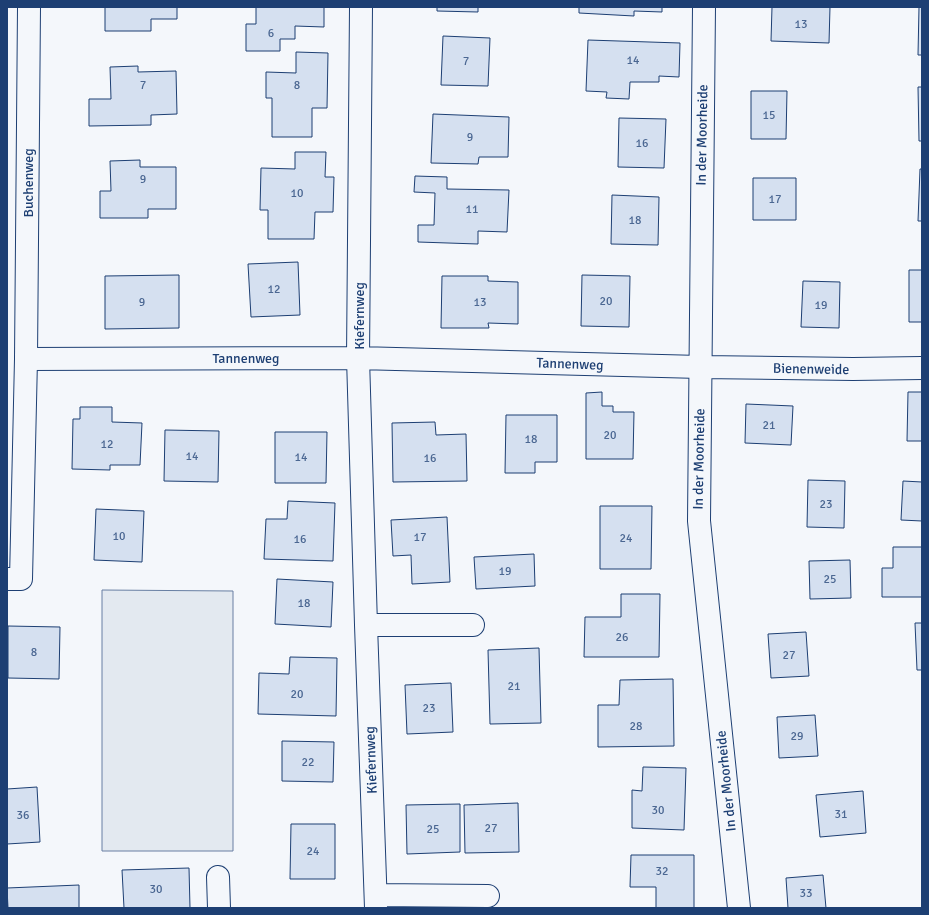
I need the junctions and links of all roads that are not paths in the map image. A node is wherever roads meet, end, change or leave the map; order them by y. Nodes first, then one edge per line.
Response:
1 (29, 7) edge
2 (361, 7) edge
3 (704, 7) edge
4 (358, 358) junction
5 (26, 359) junction
6 (700, 367) junction
7 (922, 368) edge
8 (7, 579) edge
9 (366, 625) junction
10 (474, 625) dead end
11 (218, 877) dead end
12 (488, 896) dead end
13 (376, 902) edge
14 (219, 908) edge
15 (739, 908) edge

1 - 5 street, Buchenweg
2 - 4 street, Kiefernweg
3 - 6 street, In der Moorheide
4 - 5 street, Tannenweg
4 - 6 street, Tannenweg
4 - 9 street, Kiefernweg
5 - 8 street
6 - 7 street, Bienenweide
6 - 15 street, In der Moorheide
9 - 10 street
9 - 13 street, Kiefernweg
11 - 14 street
12 - 13 street, Kiefernweg

